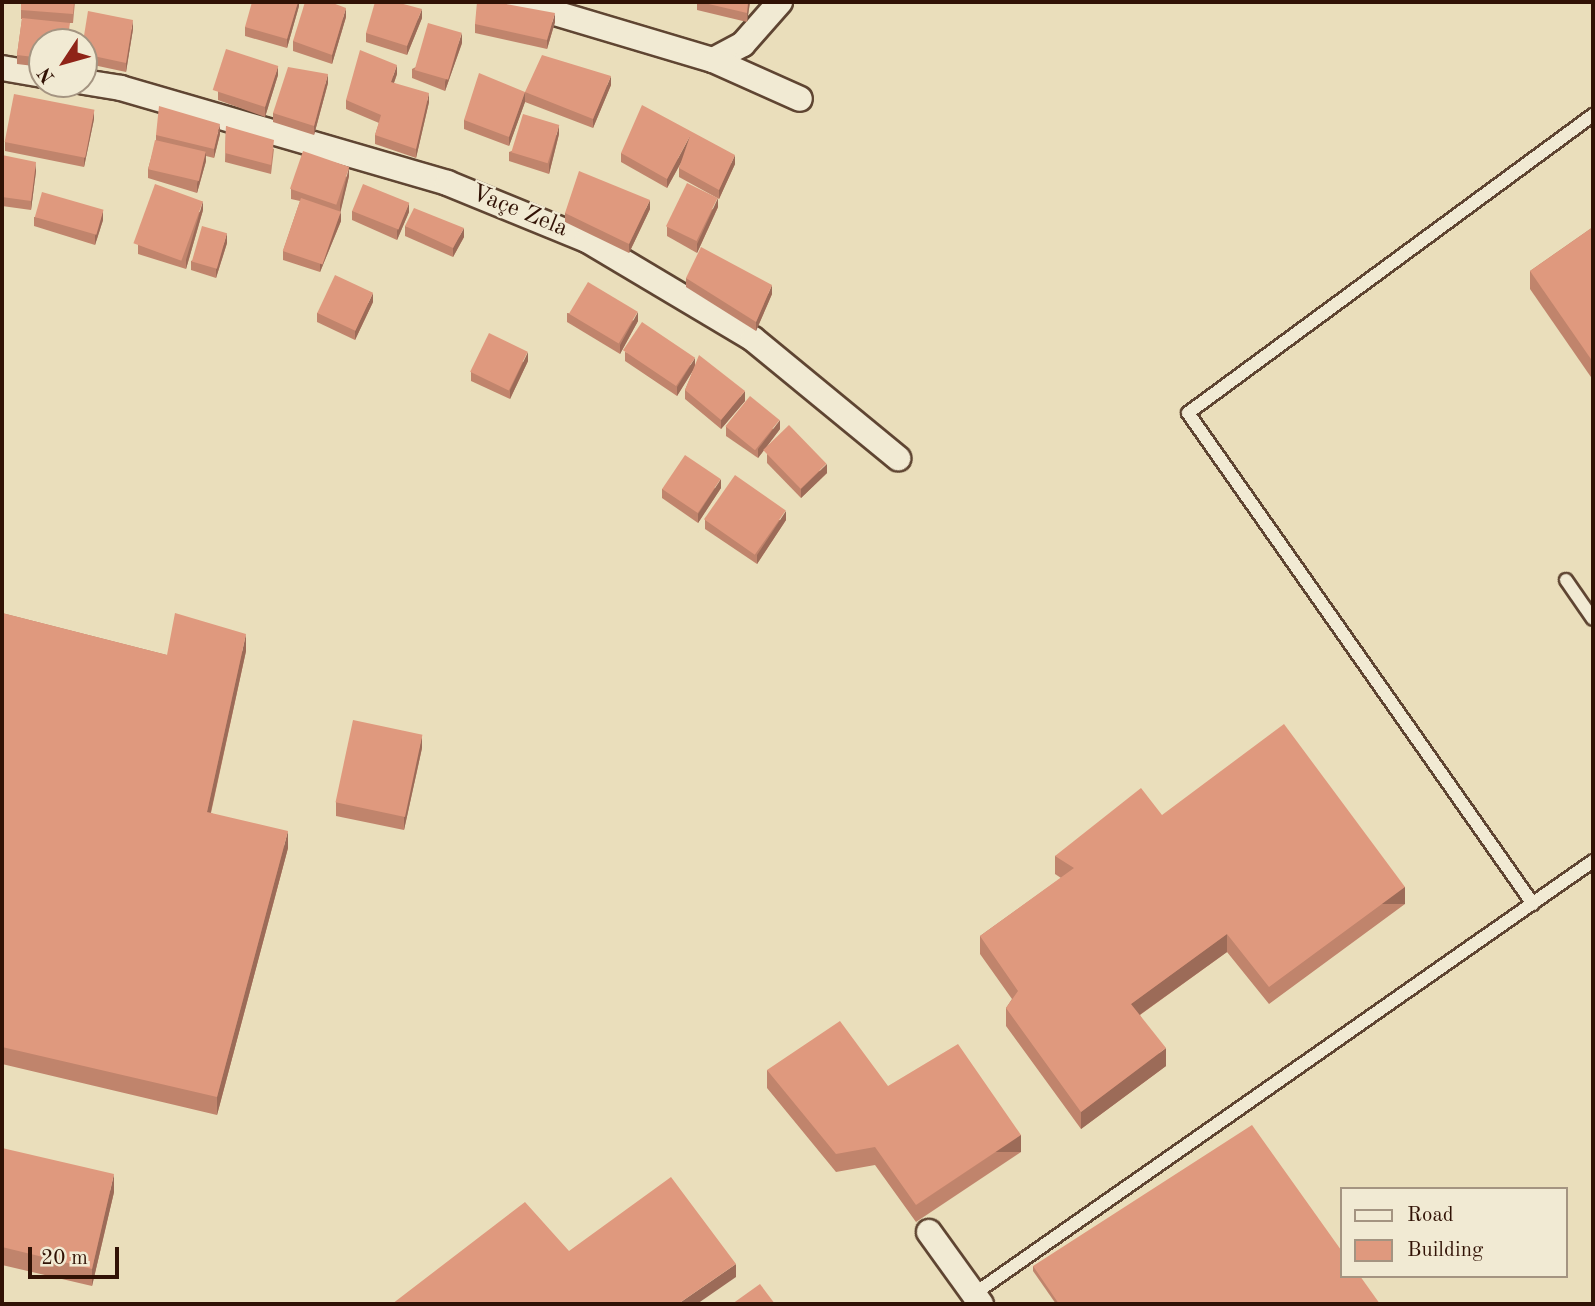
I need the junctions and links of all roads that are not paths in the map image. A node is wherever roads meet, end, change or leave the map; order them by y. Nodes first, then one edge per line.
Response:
1 (518, 2) edge
2 (779, 2) edge
3 (713, 60) junction
4 (2, 68) edge
5 (28, 73) edge
6 (98, 84) edge
7 (800, 99) dead end
8 (1593, 115) edge
9 (898, 458) dead end
10 (1566, 580) dead end
11 (1593, 619) edge
12 (1593, 861) edge
13 (1533, 904) junction
14 (929, 1232) dead end
15 (978, 1299) edge

1 - 3 street
2 - 3 street
3 - 7 street
4 - 5 street
6 - 9 street, Vaçe Zela
8 - 13 lane
10 - 11 lane
12 - 13 lane
13 - 15 lane
14 - 15 street

